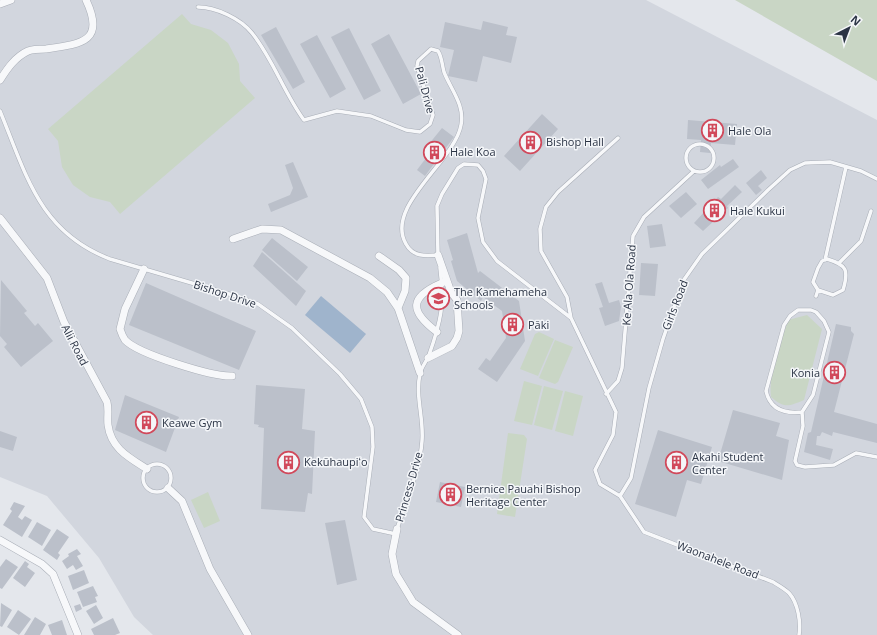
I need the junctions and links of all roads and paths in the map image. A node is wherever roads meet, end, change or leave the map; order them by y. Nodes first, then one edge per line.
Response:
1 (11, 0) edge
2 (86, 0) edge
3 (0, 4) edge
4 (198, 7) dead end
5 (0, 80) edge
6 (0, 111) edge
7 (618, 138) dead end
8 (846, 168) junction
9 (694, 171) junction
10 (877, 179) edge
11 (871, 211) dead end
12 (0, 218) edge
13 (233, 239) dead end
14 (438, 255) junction
15 (379, 256) dead end
16 (825, 260) junction
17 (839, 263) junction
18 (144, 269) junction
19 (442, 283) junction
20 (818, 290) junction
21 (816, 296) dead end
22 (813, 305) dead end
23 (398, 308) junction
24 (811, 310) junction
25 (571, 318) junction
26 (437, 332) junction
27 (428, 358) junction
28 (420, 373) junction
29 (232, 376) dead end
30 (606, 394) junction
31 (802, 412) junction
32 (877, 457) edge
33 (147, 469) junction
34 (168, 488) junction
35 (620, 496) junction
36 (397, 531) junction
37 (0, 540) edge
38 (78, 635) edge
39 (248, 635) edge
40 (458, 635) edge
41 (799, 635) edge

1 - 3 street
2 - 5 street
4 - 14 lane, Pali Drive
6 - 18 lane, Bishop Drive
7 - 25 lane
8 - 10 lane, Girls Road
8 - 16 lane
8 - 35 lane, Girls Road
9 - 9 lane
9 - 30 lane, Ke Ala Ola Road
11 - 17 lane
12 - 33 street, Alii Road
13 - 23 street
14 - 19 lane, Princess Drive
14 - 25 lane, Princess Drive
14 - 27 street
15 - 23 street
16 - 17 lane
16 - 20 lane
17 - 20 lane
18 - 29 street
18 - 36 lane, Bishop Drive
19 - 26 lane, Princess Drive
19 - 26 street
20 - 21 lane
22 - 24 lane
23 - 28 street
24 - 31 lane
24 - 31 lane
25 - 30 lane, Princess Drive
26 - 27 lane, Princess Drive
27 - 28 lane, Princess Drive
28 - 36 lane, Princess Drive
30 - 35 lane, Princess Drive
31 - 32 lane
33 - 34 lane
33 - 34 lane
34 - 39 street
35 - 41 lane, Waonahele Road
36 - 40 street, Princess Drive
37 - 38 street

